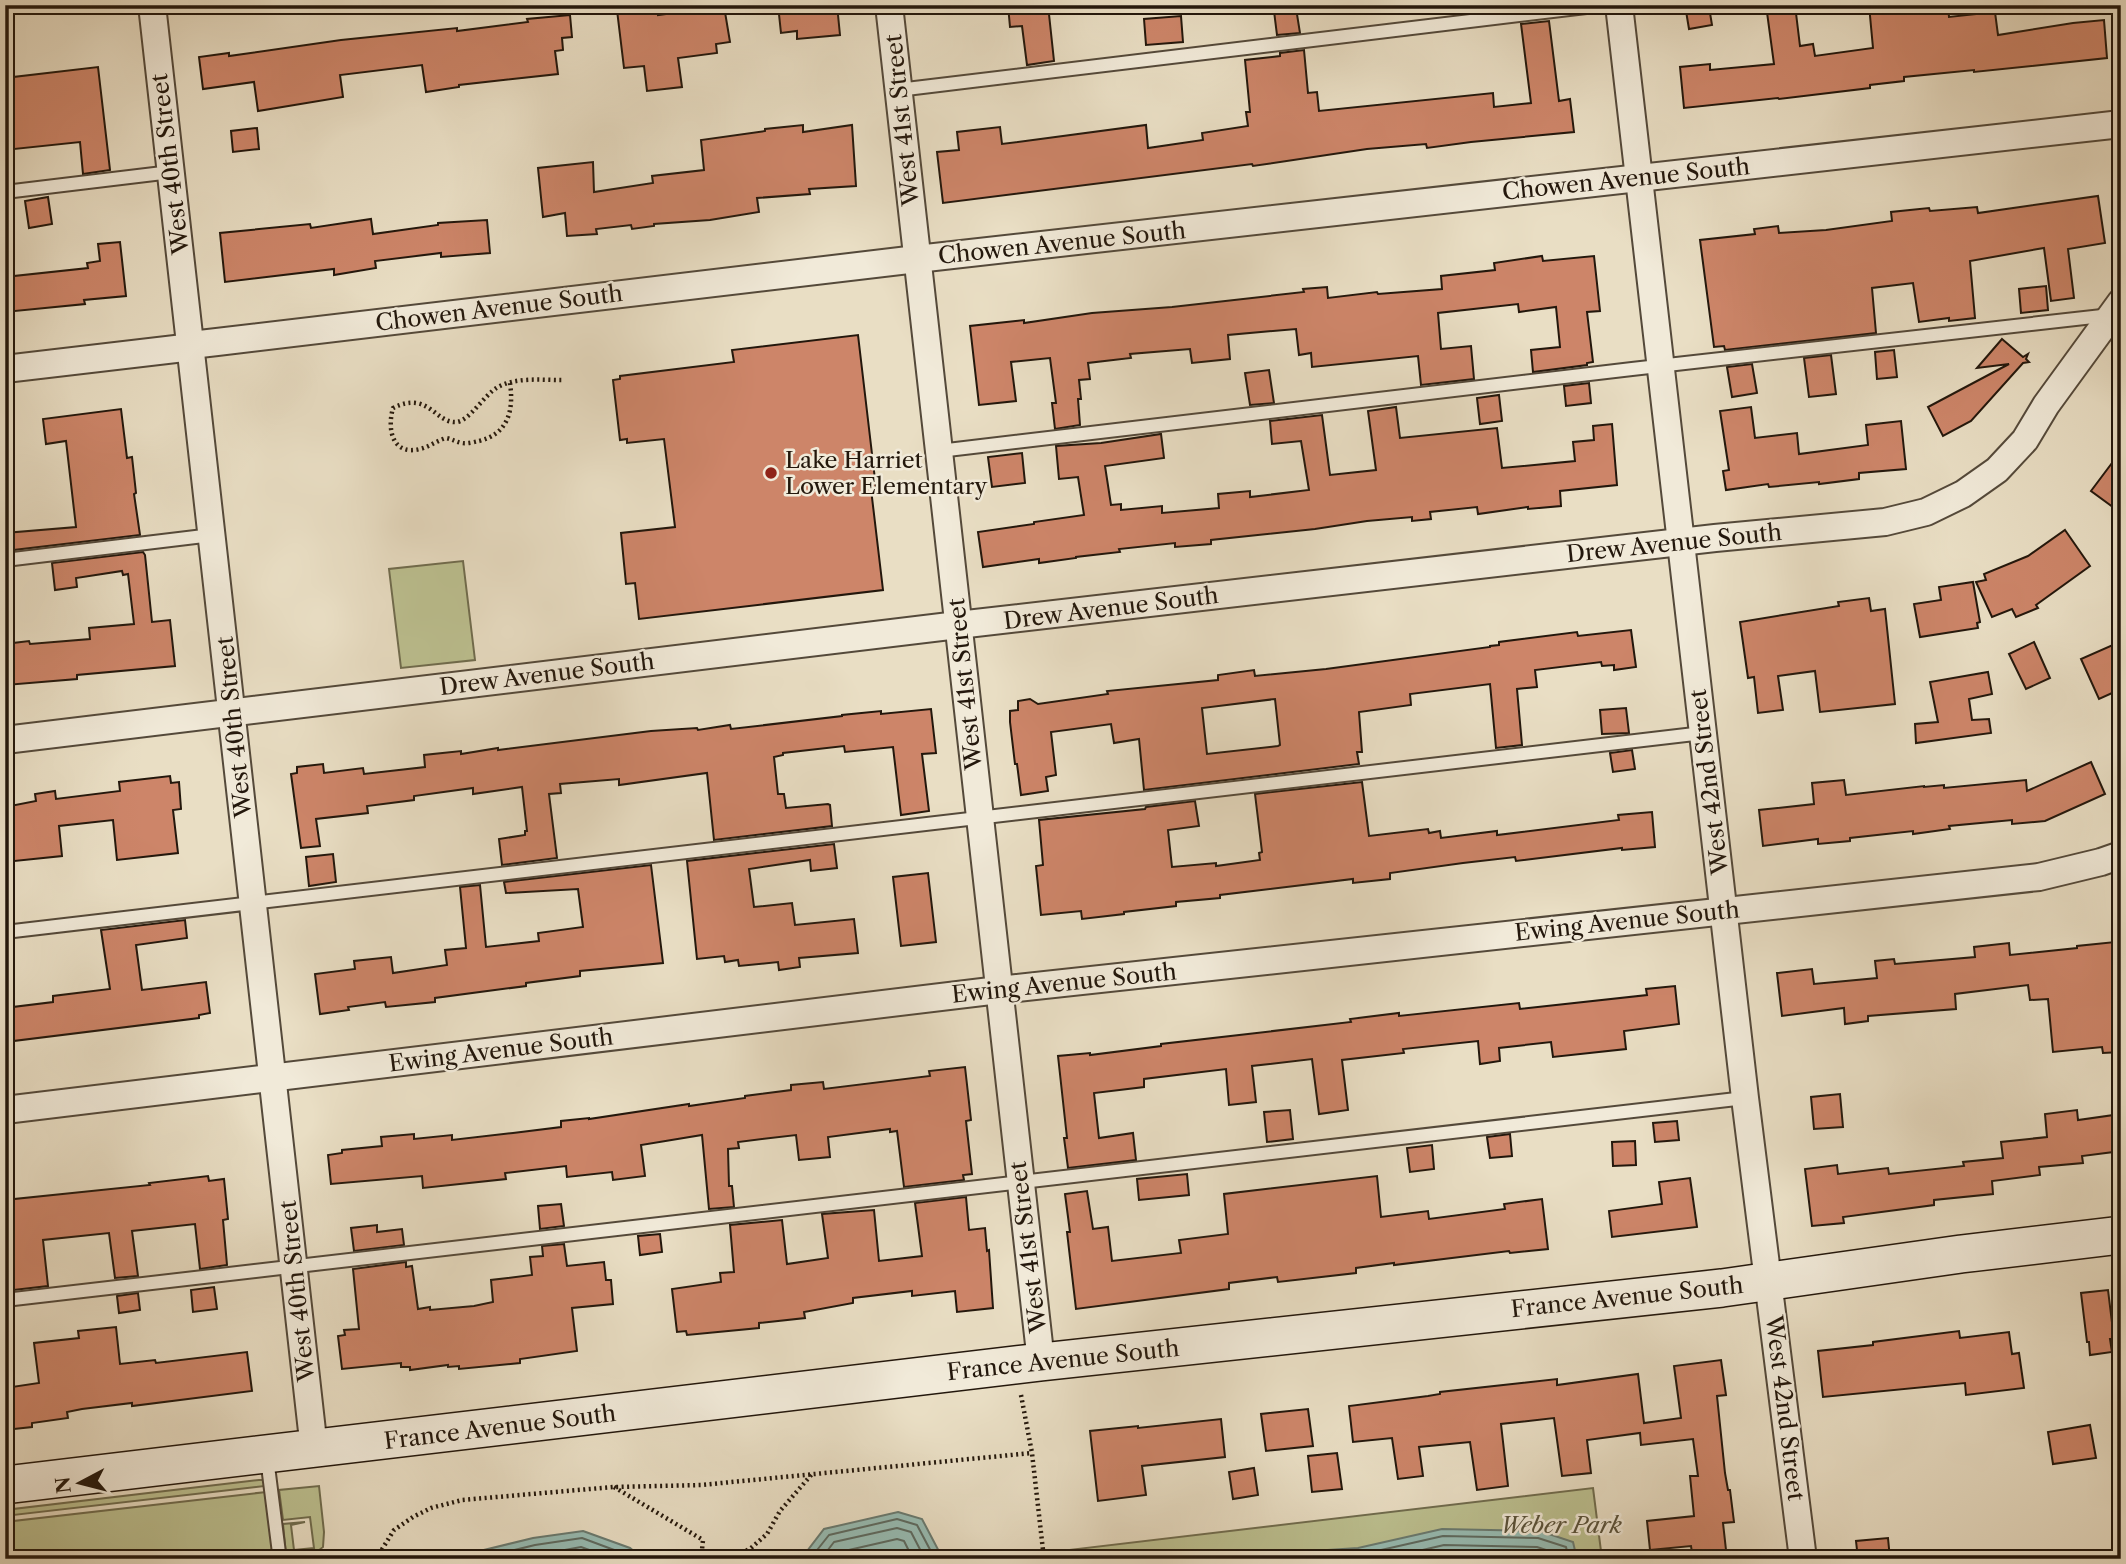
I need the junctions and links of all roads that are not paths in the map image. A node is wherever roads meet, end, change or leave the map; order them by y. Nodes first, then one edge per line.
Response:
1 (152, 5) edge
2 (889, 5) edge
3 (1603, 5) edge
4 (1619, 5) edge
5 (898, 90) junction
6 (2121, 124) edge
7 (171, 172) junction
8 (1639, 177) junction
9 (5, 192) edge
10 (917, 259) junction
11 (2116, 308) edge
12 (191, 345) junction
13 (1662, 365) junction
14 (5, 369) edge
15 (939, 451) junction
16 (212, 535) junction
17 (1682, 542) junction
18 (5, 560) edge
19 (958, 625) junction
20 (232, 712) junction
21 (1703, 733) junction
22 (5, 740) edge
23 (980, 818) junction
24 (2121, 855) edge
25 (253, 903) junction
26 (1724, 911) junction
27 (5, 932) edge
28 (999, 990) junction
29 (274, 1078) junction
30 (1745, 1098) junction
31 (5, 1110) edge
32 (1021, 1182) junction
33 (2121, 1235) edge
34 (295, 1267) junction
35 (1768, 1281) junction
36 (5, 1300) edge
37 (1041, 1362) junction
38 (314, 1449) junction
39 (267, 1455) junction
40 (5, 1485) edge
41 (278, 1553) dead end
42 (1803, 1559) edge

1 - 7 street, West 40th Street
2 - 5 street, West 41st Street
3 - 5 lane
4 - 8 street, West 42nd Street
5 - 10 street, West 41st Street
6 - 8 street, Chowen Avenue South
7 - 9 lane
7 - 12 street, West 40th Street
8 - 10 street, Chowen Avenue South
8 - 13 street, West 42nd Street
10 - 12 street, Chowen Avenue South
10 - 15 street, West 41st Street
11 - 13 lane
11 - 17 street, Drew Avenue South
12 - 14 street, Chowen Avenue South
12 - 16 street, West 40th Street
13 - 15 lane
13 - 17 street, West 42nd Street
15 - 19 street, West 41st Street
16 - 18 lane
16 - 20 street, West 40th Street
17 - 19 street, Drew Avenue South
17 - 21 street, West 42nd Street
19 - 20 street, Drew Avenue South
19 - 23 street, West 41st Street
20 - 22 street, Drew Avenue South
20 - 25 street, West 40th Street
21 - 23 lane
21 - 26 street, West 42nd Street
23 - 25 lane
23 - 28 street, West 41st Street
24 - 26 street, Ewing Avenue South
25 - 27 lane
25 - 29 street, West 40th Street
26 - 28 street, Ewing Avenue South
26 - 30 street, West 42nd Street
28 - 29 street, Ewing Avenue South
28 - 32 street, West 41st Street
29 - 31 street, Ewing Avenue South
29 - 34 street, West 40th Street
30 - 32 lane
30 - 35 street, West 42nd Street
32 - 34 lane
32 - 37 street, West 41st Street
33 - 35 main road, France Avenue South
34 - 36 lane
34 - 38 street, West 40th Street
35 - 37 main road, France Avenue South
35 - 42 street, West 42nd Street
37 - 38 main road, France Avenue South
38 - 39 main road, France Avenue South
39 - 40 main road, France Avenue South
39 - 41 lane

